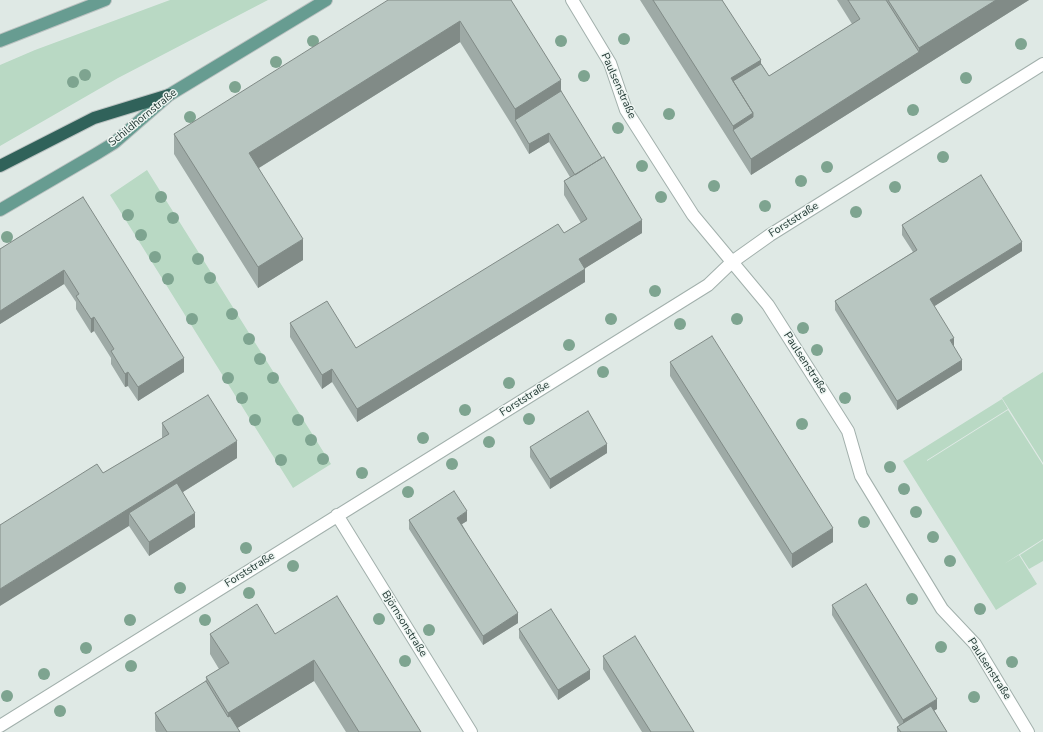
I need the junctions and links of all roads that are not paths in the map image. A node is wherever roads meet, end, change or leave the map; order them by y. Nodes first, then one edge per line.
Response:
1 (105, 0) edge
2 (326, 0) edge
3 (572, 0) edge
4 (0, 41) edge
5 (1043, 64) edge
6 (169, 95) junction
7 (0, 166) edge
8 (0, 210) edge
9 (732, 262) junction
10 (338, 515) junction
11 (0, 726) edge
12 (471, 732) edge
13 (1028, 732) edge

1 - 4 main road
2 - 6 main road, Schildhornstraße
3 - 9 street, Paulsenstraße
5 - 9 street, Forststraße
6 - 7 highway
6 - 8 main road, Schildhornstraße
9 - 10 street, Forststraße
9 - 13 street, Paulsenstraße
10 - 11 street, Forststraße
10 - 12 street, Björnsonstraße

